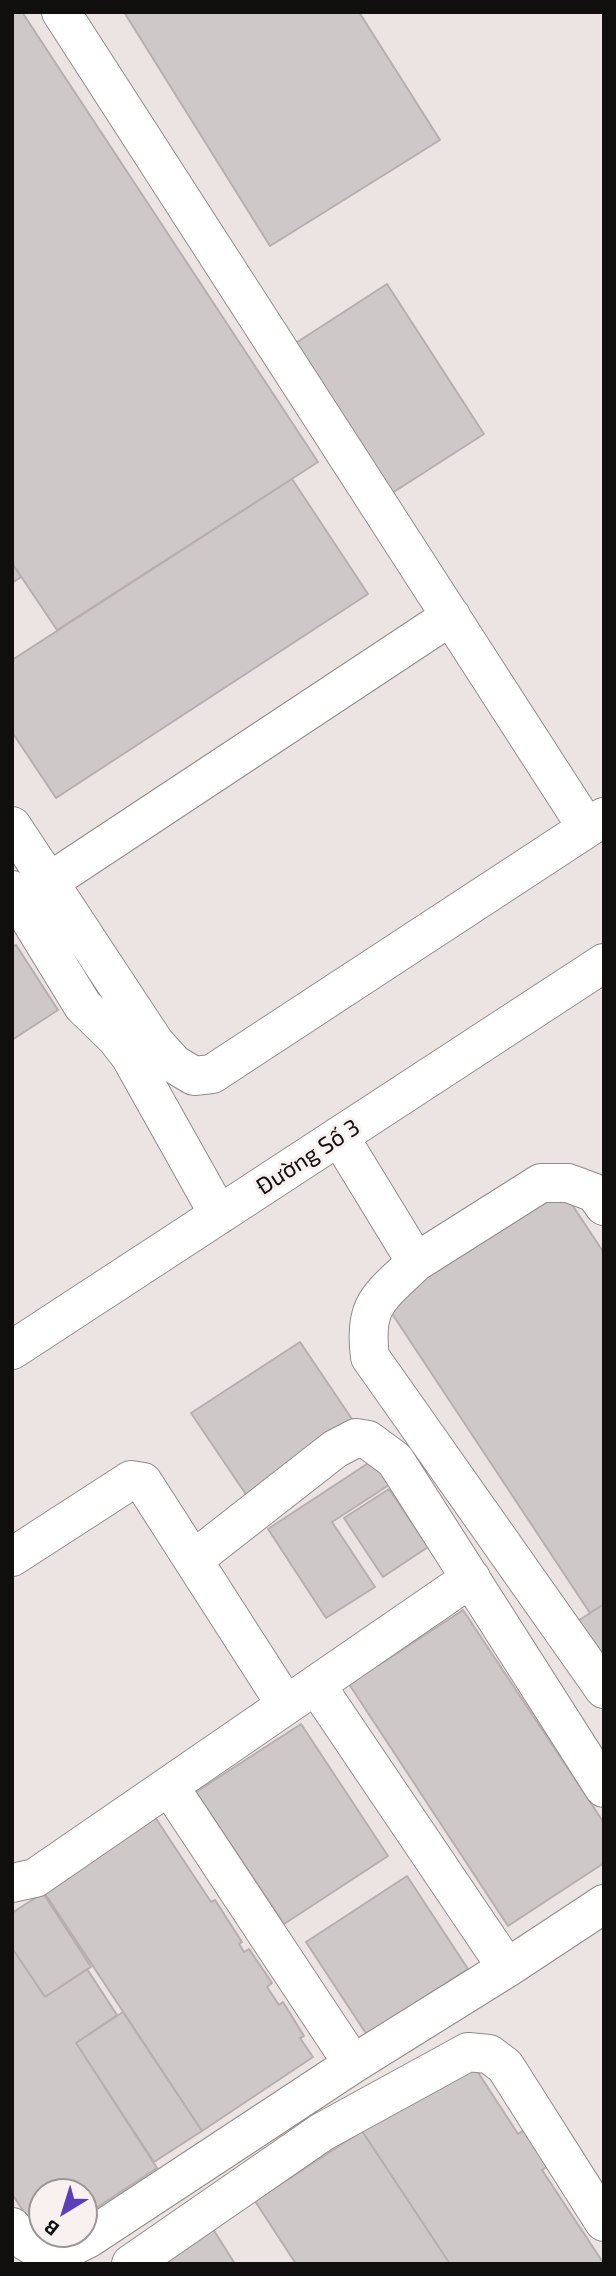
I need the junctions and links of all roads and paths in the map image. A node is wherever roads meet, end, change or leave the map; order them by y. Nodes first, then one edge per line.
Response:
1 (61, 12) edge
2 (451, 617) junction
3 (595, 823) edge
4 (12, 826) edge
5 (49, 882) junction
6 (12, 890) edge
7 (604, 963) edge
8 (339, 1136) junction
9 (604, 1206) edge
10 (219, 1215) junction
11 (416, 1262) junction
12 (12, 1350) edge
13 (12, 1557) edge
14 (193, 1560) junction
15 (471, 1578) junction
16 (604, 1689) edge
17 (301, 1695) junction
18 (169, 1786) junction
19 (604, 1788) edge
20 (12, 1883) edge
21 (604, 1904) edge
22 (507, 1968) junction
23 (353, 2064) junction
24 (604, 2222) edge
25 (12, 2227) edge
26 (131, 2264) edge

1 - 2 street
2 - 3 street
2 - 5 street
3 - 5 street
4 - 5 street
6 - 10 street
7 - 8 street, Đường Số 3
8 - 10 street, Đường Số 3
8 - 11 street
9 - 11 street
10 - 12 street, Đường Số 3
11 - 16 street
13 - 14 street
14 - 15 street
14 - 17 street
15 - 17 street
15 - 19 street
17 - 18 street
17 - 22 street
18 - 20 street
18 - 23 street
21 - 22 street
22 - 23 street
23 - 25 street
24 - 26 street

